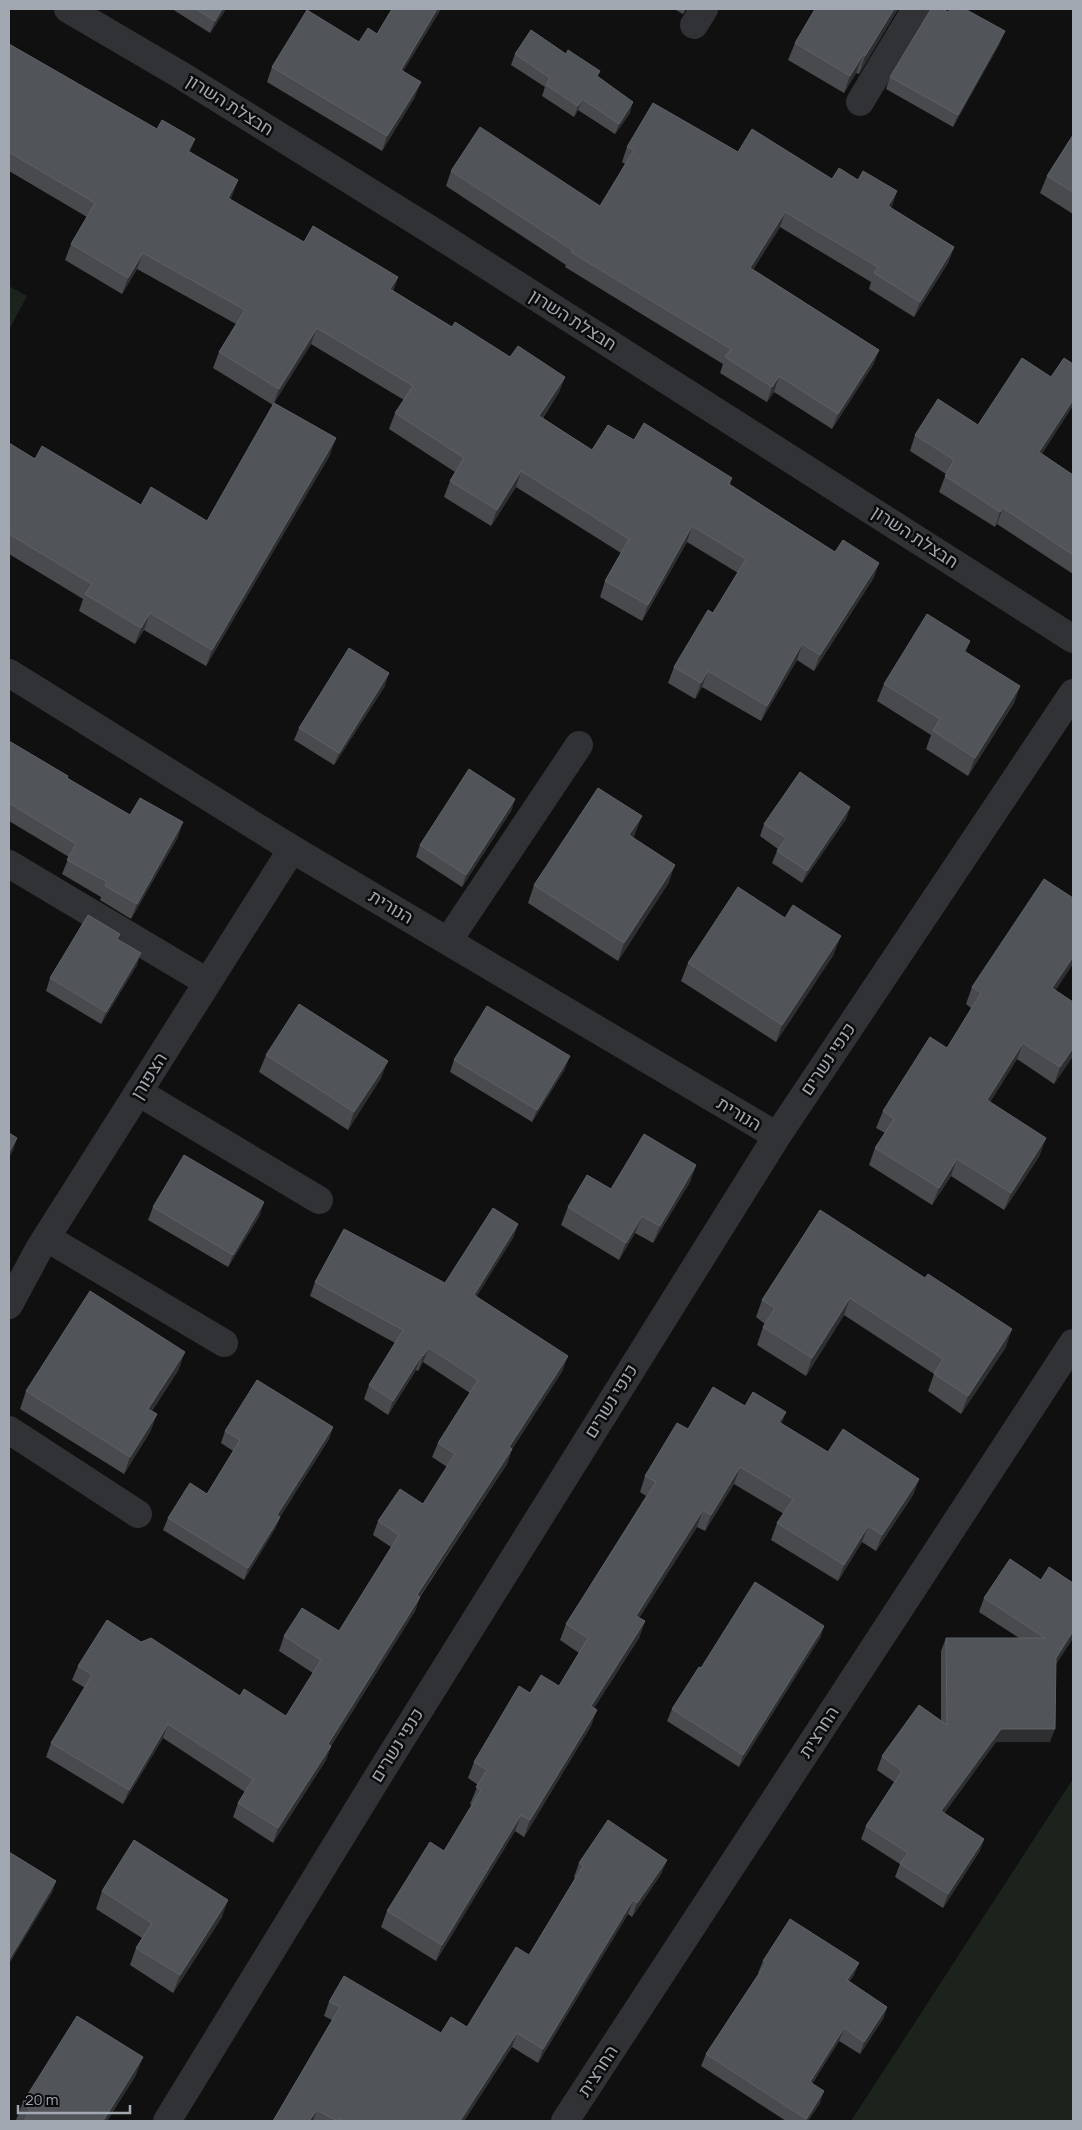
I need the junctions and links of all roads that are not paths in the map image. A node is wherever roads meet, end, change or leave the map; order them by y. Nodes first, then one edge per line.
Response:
1 (68, 9) edge
2 (916, 9) edge
3 (860, 102) dead end
4 (1073, 639) edge
5 (9, 673) edge
6 (1073, 693) edge
7 (579, 745) dead end
8 (292, 849) junction
9 (9, 864) edge
10 (448, 941) junction
11 (208, 982) junction
12 (138, 1092) junction
13 (777, 1136) junction
14 (319, 1200) dead end
15 (47, 1238) junction
16 (9, 1305) edge
17 (224, 1343) dead end
18 (1073, 1343) edge
19 (9, 1430) edge
20 (138, 1514) dead end
21 (167, 2121) edge
22 (565, 2121) edge

1 - 4 street, חבצלת השרון
2 - 3 street
5 - 8 street, הנורית
6 - 13 street, כנפי נשרים
7 - 10 street
8 - 10 street, הנורית
8 - 11 street, הצפורן
9 - 11 street
10 - 13 street, הנורית
11 - 12 street, הצפורן
12 - 14 street
12 - 15 street, הצפורן
13 - 21 street, כנפי נשרים
15 - 16 street, הצפורן
15 - 17 street
18 - 22 street, החרצית
19 - 20 street

